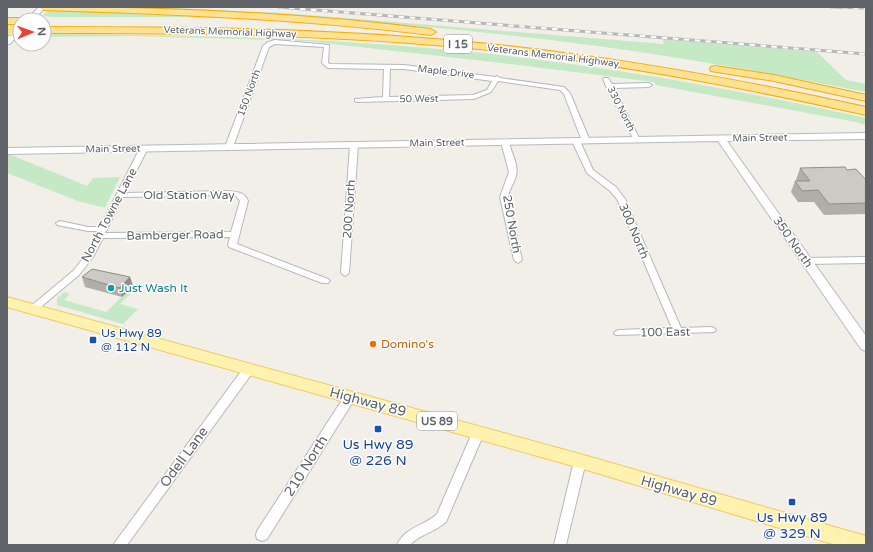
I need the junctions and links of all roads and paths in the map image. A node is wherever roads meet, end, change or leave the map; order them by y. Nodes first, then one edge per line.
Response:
1 (43, 7) edge
2 (133, 20) dead end
3 (148, 20) dead end
4 (52, 21) edge
5 (52, 30) edge
6 (470, 37) junction
7 (680, 63) dead end
8 (327, 66) joint
9 (387, 66) junction
10 (702, 66) dead end
11 (497, 78) junction
12 (606, 79) dead end
13 (649, 85) dead end
14 (609, 86) junction
15 (564, 89) joint
16 (866, 98) edge
17 (386, 99) junction
18 (357, 100) dead end
19 (866, 111) edge
20 (866, 136) edge
21 (720, 138) junction
22 (636, 140) junction
23 (581, 141) junction
24 (505, 142) junction
25 (354, 145) junction
26 (229, 147) junction
27 (144, 148) junction
28 (7, 151) edge
29 (121, 195) junction
30 (60, 223) dead end
31 (102, 233) junction
32 (236, 234) junction
33 (518, 260) dead end
34 (866, 260) edge
35 (806, 261) junction
36 (345, 273) dead end
37 (325, 280) dead end
38 (7, 302) edge
39 (33, 309) junction
40 (712, 330) dead end
41 (678, 331) junction
42 (619, 333) dead end
43 (862, 334) edge
44 (866, 346) edge
45 (249, 369) junction
46 (350, 397) junction
47 (478, 433) junction
48 (580, 461) junction
49 (262, 535) dead end
50 (119, 545) edge
51 (403, 545) edge
52 (560, 545) edge
53 (866, 545) edge

1 - 6 highway
2 - 4 highway
3 - 6 highway, Veterans Memorial Highway / I 15
5 - 19 highway, Veterans Memorial Highway / I 15
6 - 7 highway, Veterans Memorial Highway / I 15
8 - 9 street, Maple Drive
8 - 26 street, 150 North
9 - 11 street, Maple Drive
9 - 17 street
10 - 16 highway
11 - 15 street, Maple Drive
11 - 17 street, 50 West
12 - 14 street, 330 North
13 - 14 street
14 - 22 street, 330 North
15 - 23 street, 300 North
17 - 18 street, 50 West
20 - 21 street, Main Street
21 - 22 street, Main Street
21 - 35 street, 350 North
22 - 23 street, Main Street
23 - 24 street, Main Street
23 - 41 street, 300 North
24 - 25 street, Main Street
24 - 33 street, 250 North
25 - 26 street, Main Street
25 - 36 street, 200 North
26 - 27 street, Main Street
27 - 28 street, Main Street
27 - 29 street, North Towne Lane
29 - 31 street, North Towne Lane
29 - 32 street, Old Station Way
30 - 31 street, Bamberger Road
31 - 32 street, Bamberger Road
31 - 39 street, North Towne Lane
32 - 37 street, Bamberger Road
34 - 35 street
35 - 43 street, 350 North
38 - 39 main road, Highway 89 / US 89
39 - 45 main road, Highway 89 / US 89
40 - 41 street, 100 East
41 - 42 street, 100 East
43 - 44 street, 350 North
45 - 46 main road, Highway 89 / US 89
45 - 50 street, Odell Lane
46 - 47 main road, Highway 89 / US 89
46 - 49 street, 210 North
47 - 48 main road, Highway 89 / US 89
47 - 51 street
48 - 52 street
48 - 53 main road, Highway 89 / US 89

